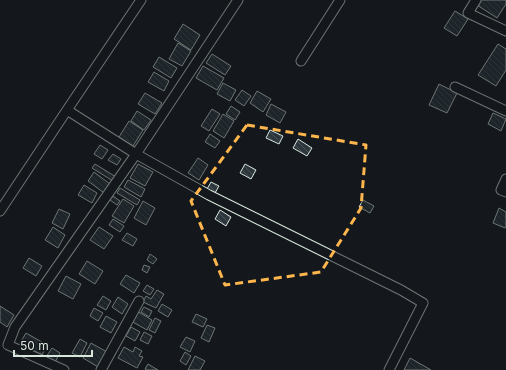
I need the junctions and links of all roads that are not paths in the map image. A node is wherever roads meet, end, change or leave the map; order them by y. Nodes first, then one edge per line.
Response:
1 (141, 0) edge
2 (238, 0) edge
3 (340, 0) edge
4 (476, 0) edge
5 (506, 31) edge
6 (301, 61) dead end
7 (455, 87) dead end
8 (67, 110) junction
9 (506, 111) edge
10 (136, 154) junction
11 (506, 178) edge
12 (506, 192) edge
13 (0, 211) edge
14 (139, 301) dead end
15 (4, 343) edge
16 (64, 370) edge
17 (101, 370) edge
18 (389, 370) edge

1 - 8 street
2 - 10 street
3 - 6 street
4 - 5 street
7 - 9 street
8 - 10 street
8 - 13 street
10 - 15 street
10 - 18 street
11 - 12 street
14 - 17 street
15 - 16 street

